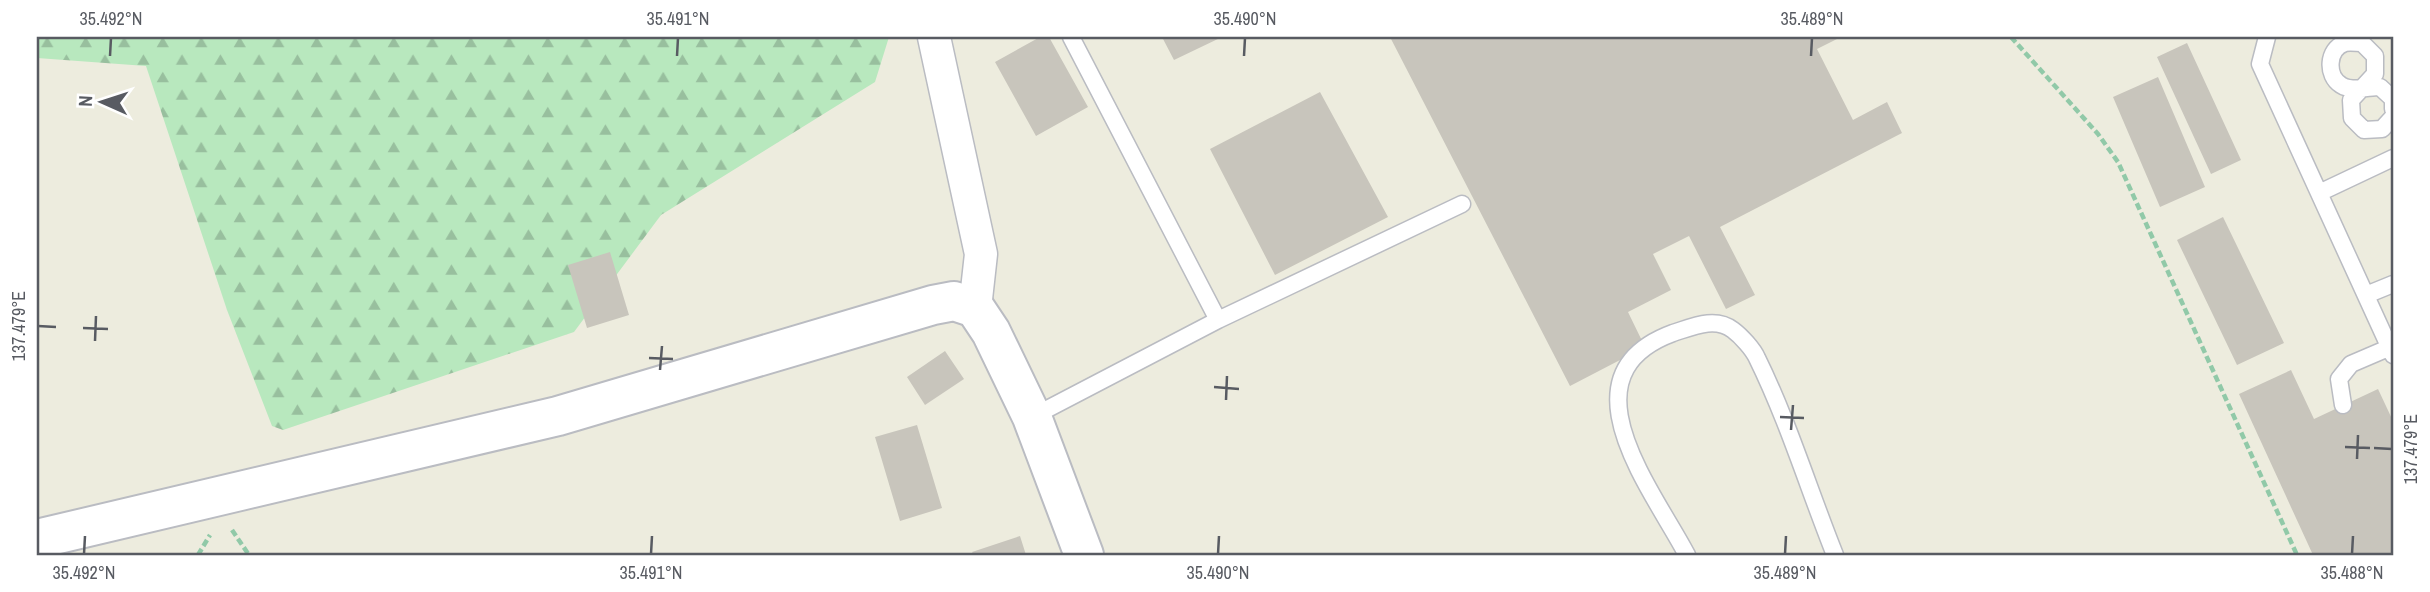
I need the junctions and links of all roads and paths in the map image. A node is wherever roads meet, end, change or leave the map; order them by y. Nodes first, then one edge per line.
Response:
1 (934, 37) edge
2 (1071, 37) edge
3 (2011, 37) edge
4 (2267, 37) edge
5 (2343, 40) edge
6 (2363, 88) junction
7 (2393, 108) edge
8 (2393, 117) edge
9 (2393, 158) edge
10 (2319, 193) junction
11 (1462, 204) dead end
12 (2393, 284) edge
13 (2366, 295) junction
14 (975, 308) junction
15 (1218, 320) junction
16 (2392, 350) edge
17 (2343, 405) dead end
18 (1032, 417) junction
19 (229, 525) dead end
20 (37, 539) edge
21 (249, 555) edge
22 (1084, 555) edge
23 (1687, 555) edge
24 (1835, 555) edge
25 (2297, 555) edge

1 - 14 street
2 - 15 lane
3 - 25 path
4 - 10 lane
5 - 6 lane
5 - 6 lane
6 - 7 lane
6 - 8 lane
9 - 10 lane
10 - 13 lane
11 - 15 lane
12 - 13 lane
13 - 16 lane
14 - 18 street
14 - 20 street
15 - 18 lane
16 - 17 lane
18 - 22 street
19 - 21 path
23 - 24 lane

